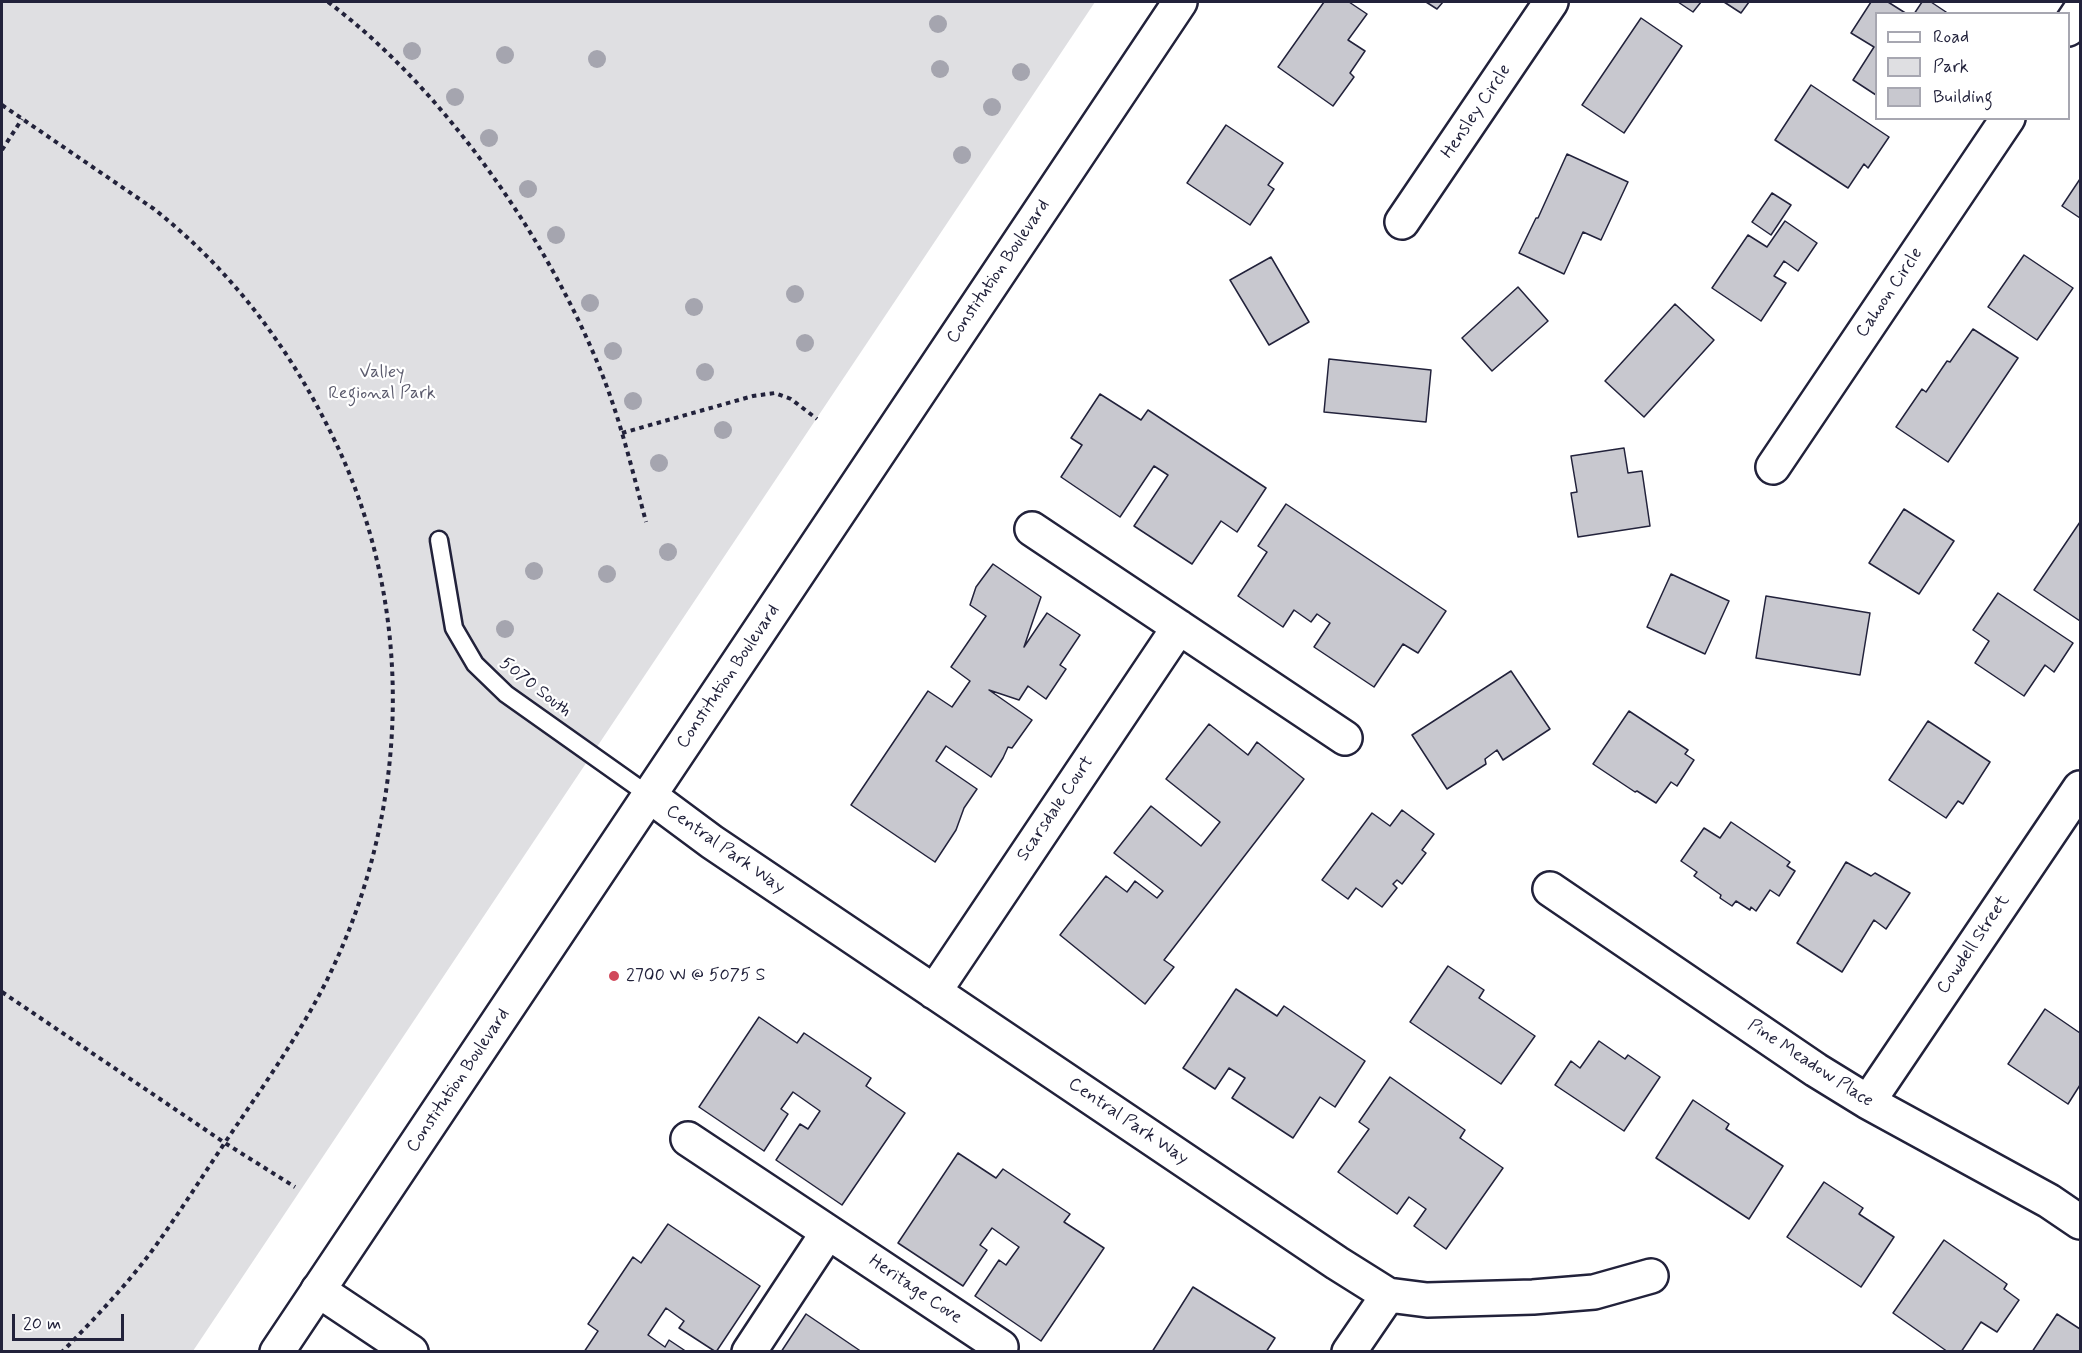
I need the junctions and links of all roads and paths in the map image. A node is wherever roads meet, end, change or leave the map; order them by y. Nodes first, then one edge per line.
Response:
1 (328, 2) edge
2 (1180, 2) edge
3 (1551, 2) edge
4 (2080, 11) edge
5 (2070, 26) edge
6 (2, 105) edge
7 (22, 119) junction
8 (2007, 120) edge
9 (2, 150) edge
10 (1402, 222) dead end
11 (817, 419) dead end
12 (622, 433) junction
13 (1773, 467) dead end
14 (646, 522) dead end
15 (1032, 529) dead end
16 (439, 540) dead end
17 (1179, 627) junction
18 (1345, 738) dead end
19 (2080, 788) edge
20 (650, 796) junction
21 (1550, 889) dead end
22 (2, 992) edge
23 (934, 992) junction
24 (1868, 1102) junction
25 (688, 1139) dead end
26 (225, 1143) junction
27 (295, 1187) dead end
28 (2080, 1222) edge
29 (828, 1232) junction
30 (1651, 1276) dead end
31 (318, 1290) junction
32 (1388, 1295) junction
33 (1001, 1347) dead end
34 (62, 1352) edge
35 (278, 1352) edge
36 (411, 1352) edge
37 (749, 1352) edge
38 (1349, 1352) edge

1 - 12 path
2 - 20 street, Constitution Boulevard
3 - 10 street, Hensley Circle
4 - 5 street
6 - 7 path
7 - 9 path
7 - 26 path
8 - 13 street, Cahoon Circle
11 - 12 path
12 - 14 path
15 - 17 street
16 - 20 lane, 5070 South
17 - 18 street
17 - 23 street, Scarsdale Court
19 - 24 street, Cowdell Street
20 - 23 street, Central Park Way
20 - 31 street, Constitution Boulevard
21 - 24 street, Pine Meadow Place
22 - 26 path
23 - 32 street, Central Park Way
24 - 28 street, Pine Meadow Place
25 - 29 street, Heritage Cove
26 - 27 path
26 - 34 path
29 - 33 street, Heritage Cove
29 - 37 street
30 - 32 street, Central Park Way
31 - 35 street, Constitution Boulevard
31 - 36 street
32 - 38 street

